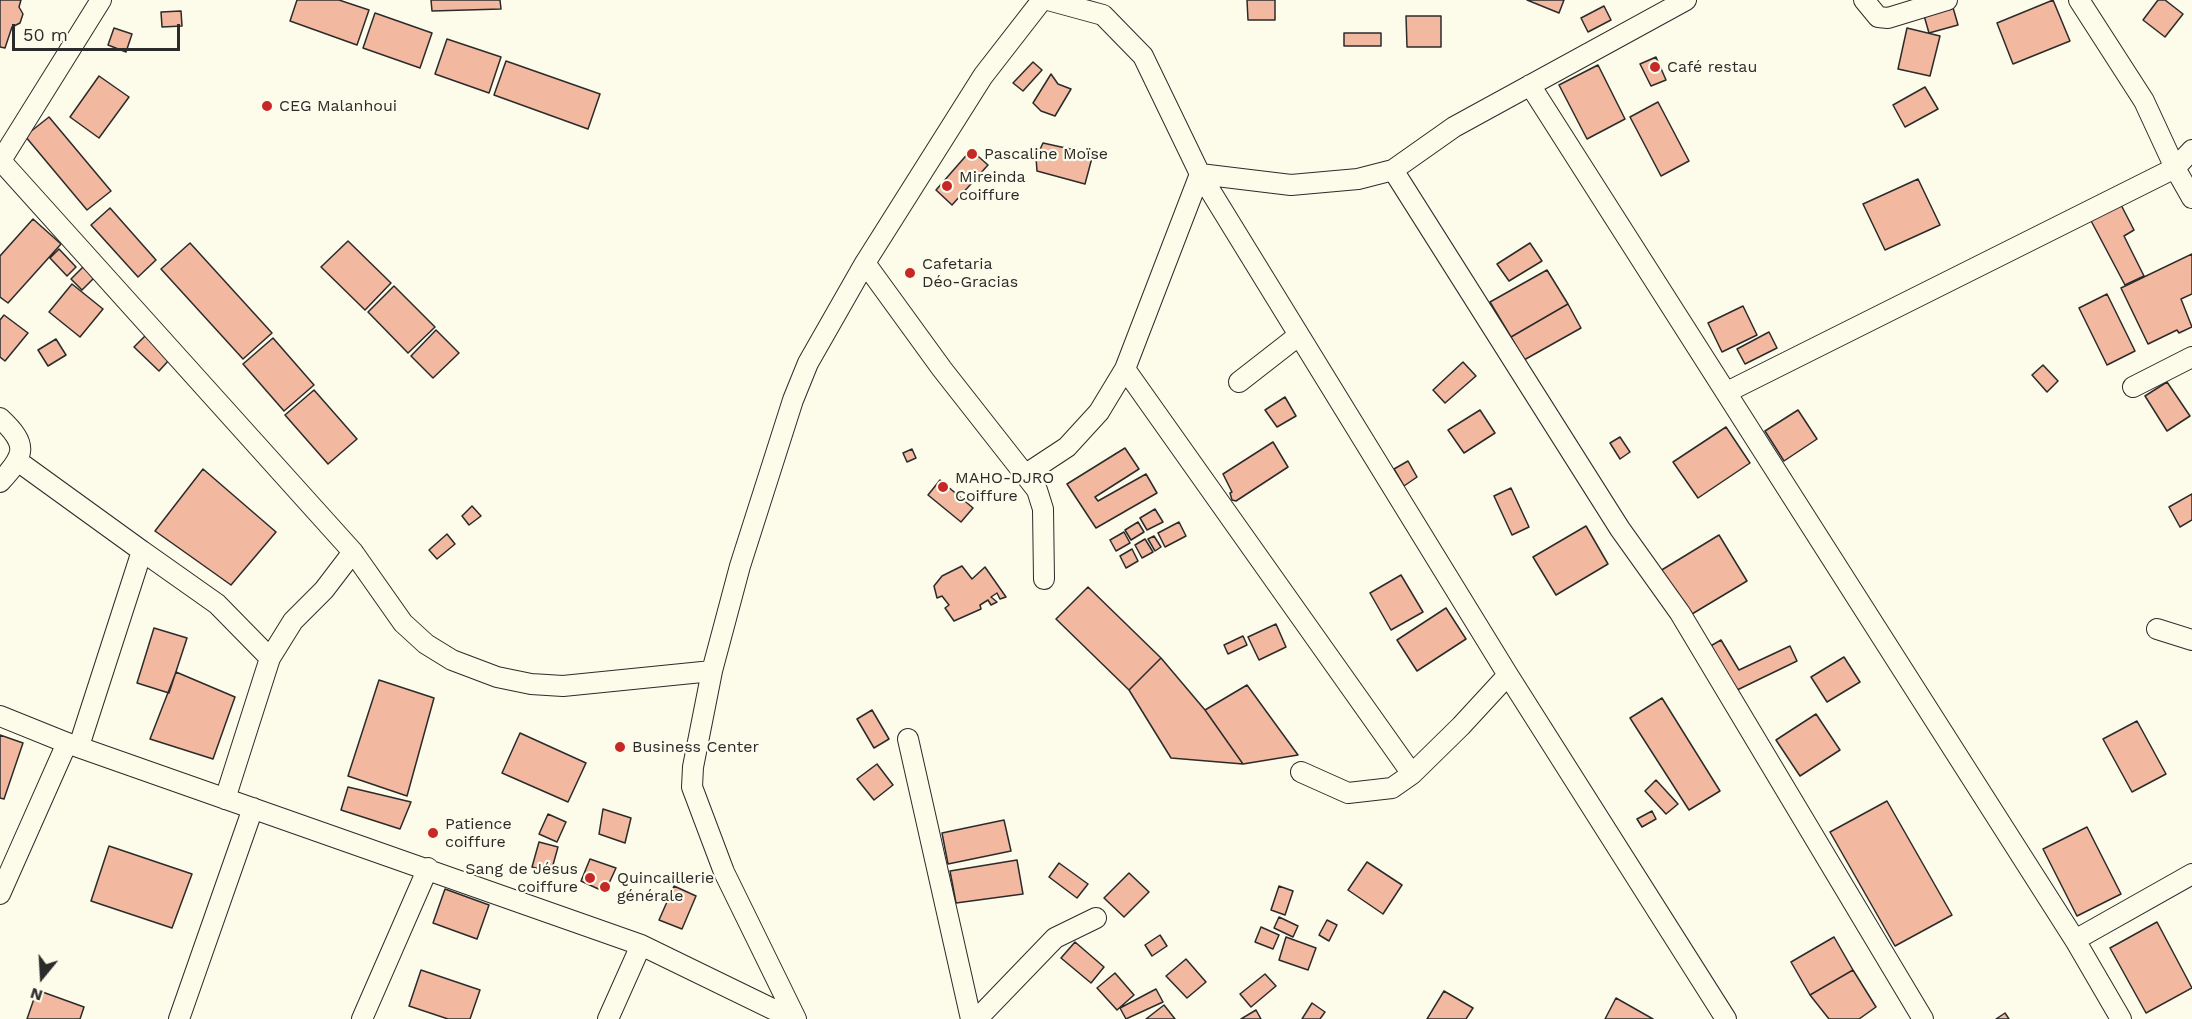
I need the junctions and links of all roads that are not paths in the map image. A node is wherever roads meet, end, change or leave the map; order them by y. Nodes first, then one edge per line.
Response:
1 (101, 0) edge
2 (1042, 0) edge
3 (1048, 0) edge
4 (1686, 0) edge
5 (1864, 0) edge
6 (1947, 0) edge
7 (2079, 0) edge
8 (1101, 7) edge
9 (1530, 85) junction
10 (2192, 150) edge
11 (0, 162) edge
12 (2175, 168) junction
13 (1393, 170) junction
14 (1200, 174) junction
15 (2192, 198) edge
16 (865, 263) junction
17 (1298, 336) junction
18 (2192, 357) edge
19 (1125, 369) junction
20 (1239, 382) dead end
21 (2133, 387) dead end
22 (1727, 392) junction
23 (0, 418) edge
24 (19, 462) junction
25 (1026, 474) junction
26 (0, 482) edge
27 (142, 551) junction
28 (353, 552) junction
29 (1044, 579) dead end
30 (2157, 629) dead end
31 (2192, 640) edge
32 (270, 658) junction
33 (712, 671) junction
34 (1508, 675) junction
35 (0, 716) edge
36 (908, 739) dead end
37 (73, 744) junction
38 (1301, 772) dead end
39 (1412, 774) junction
40 (225, 799) junction
41 (253, 808) junction
42 (428, 868) junction
43 (2192, 874) edge
44 (2, 883) edge
45 (1096, 918) dead end
46 (2075, 940) junction
47 (641, 945) junction
48 (179, 1019) edge
49 (363, 1019) edge
50 (608, 1019) edge
51 (794, 1019) edge
52 (971, 1019) edge
53 (977, 1019) edge
54 (1726, 1019) edge
55 (1923, 1019) edge
56 (2121, 1019) edge

1 - 11 street
2 - 16 street
3 - 8 street
4 - 9 street
5 - 6 street
7 - 12 street
8 - 14 street
9 - 13 street
9 - 22 street
10 - 12 street
11 - 28 street
12 - 15 street
12 - 22 street
13 - 14 street
13 - 55 street
14 - 17 street
14 - 19 street
16 - 25 street
16 - 33 street
17 - 20 street
17 - 34 street
18 - 21 street
19 - 25 street
19 - 39 street
22 - 46 street
23 - 24 street
24 - 26 street
24 - 27 street
25 - 29 street
27 - 32 street
27 - 37 street
28 - 32 street
28 - 33 street
30 - 31 street
32 - 40 street
33 - 51 street
34 - 39 street
34 - 54 street
35 - 37 street
36 - 52 street
37 - 40 street
37 - 44 street
38 - 39 street
40 - 41 street
41 - 42 street
41 - 48 street
42 - 47 street
42 - 49 street
43 - 46 street
45 - 53 street
46 - 56 street
47 - 50 street
47 - 51 street

